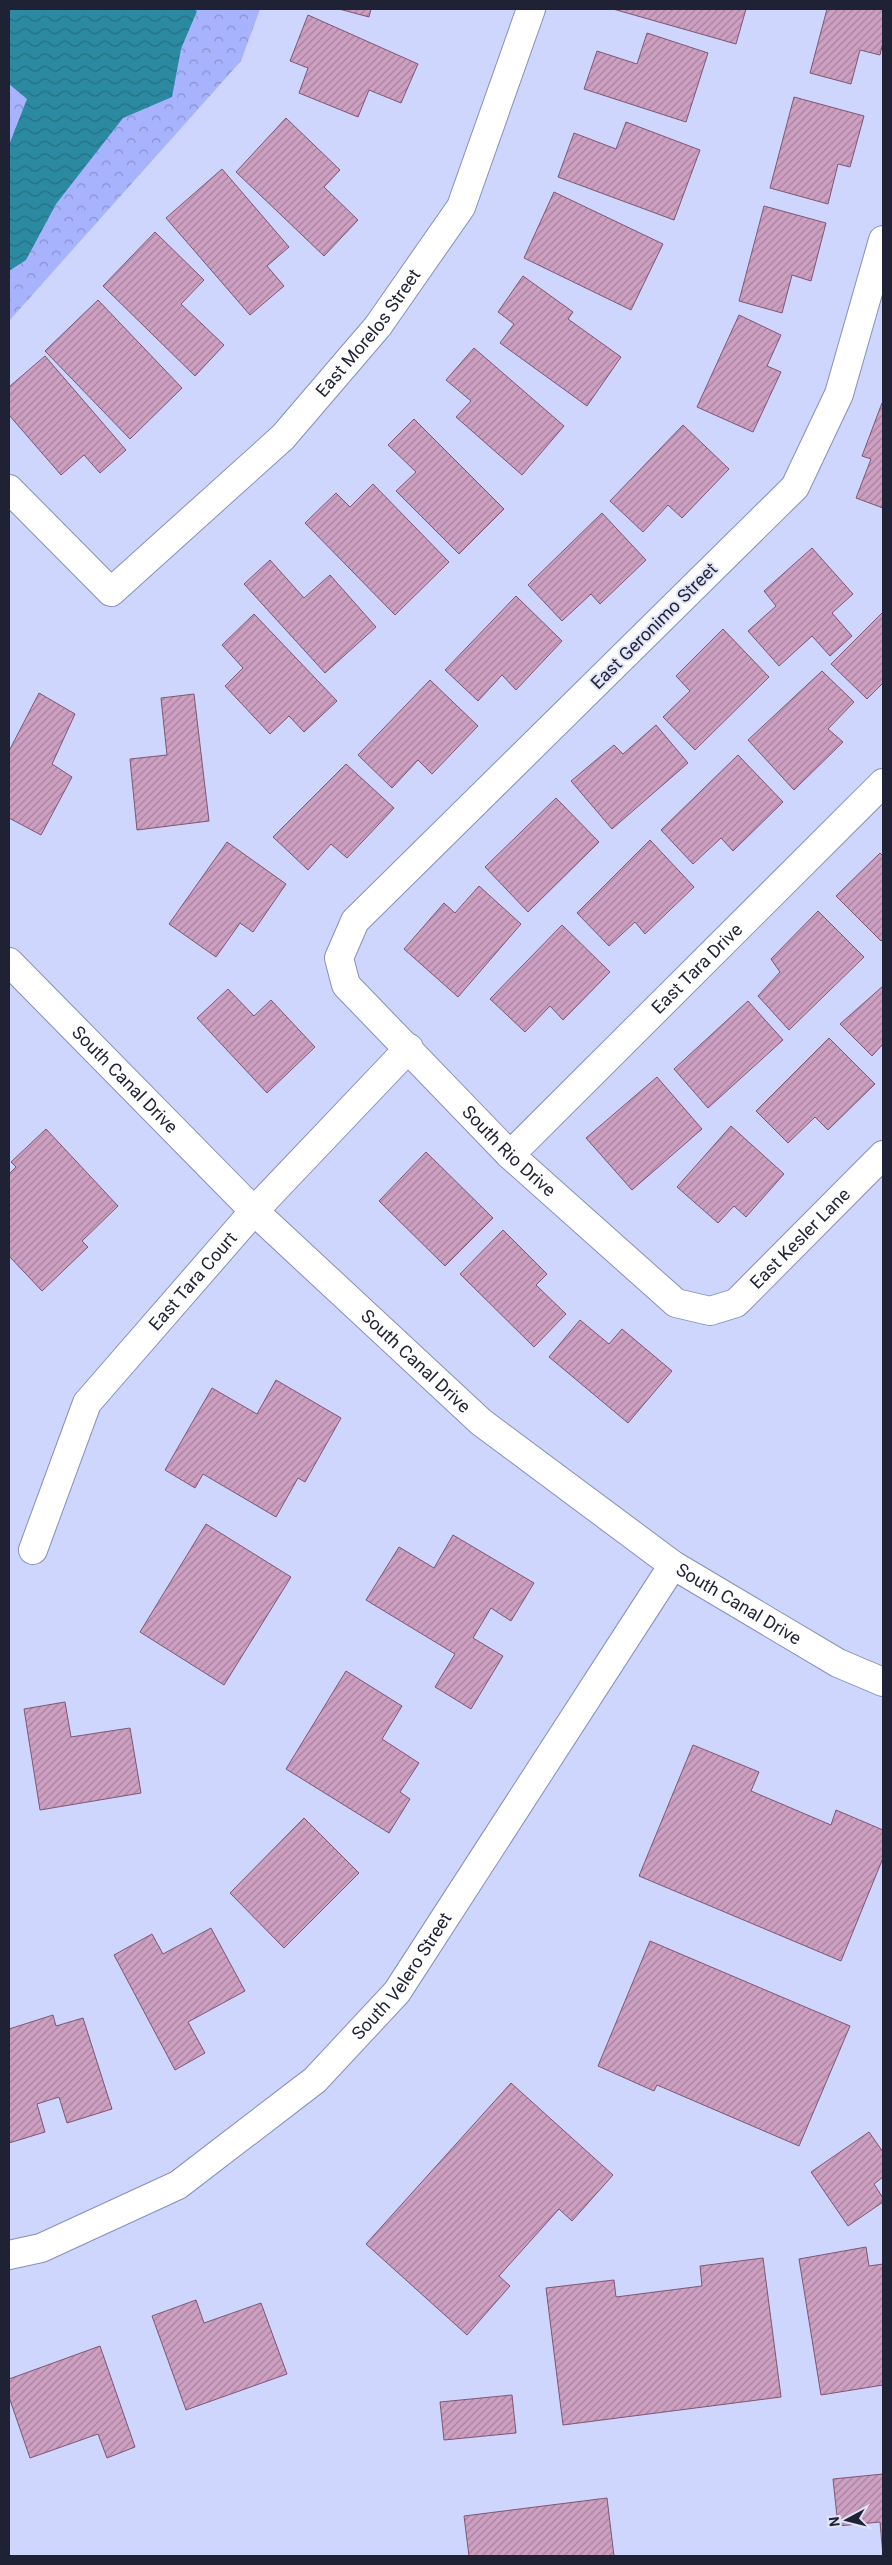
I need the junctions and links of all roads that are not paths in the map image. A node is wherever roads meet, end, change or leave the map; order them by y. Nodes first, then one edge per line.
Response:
1 (531, 9) edge
2 (883, 240) edge
3 (9, 489) edge
4 (883, 783) edge
5 (339, 958) joint
6 (9, 962) edge
7 (409, 1048) junction
8 (510, 1154) junction
9 (883, 1154) edge
10 (254, 1211) junction
11 (710, 1311) joint
12 (32, 1550) dead end
13 (673, 1565) junction
14 (883, 1682) edge
15 (9, 2255) edge

1 - 3 street, East Morelos Street
2 - 5 street, East Geronimo Street
4 - 8 street, East Tara Drive
5 - 7 street, South Rio Drive
6 - 10 street, South Canal Drive
7 - 8 street, South Rio Drive
7 - 10 street, East Tara Court
8 - 11 street, South Rio Drive
9 - 11 street, East Kesler Lane
10 - 12 street, East Tara Court
10 - 13 street, South Canal Drive
13 - 14 street, South Canal Drive
13 - 15 street, South Velero Street

